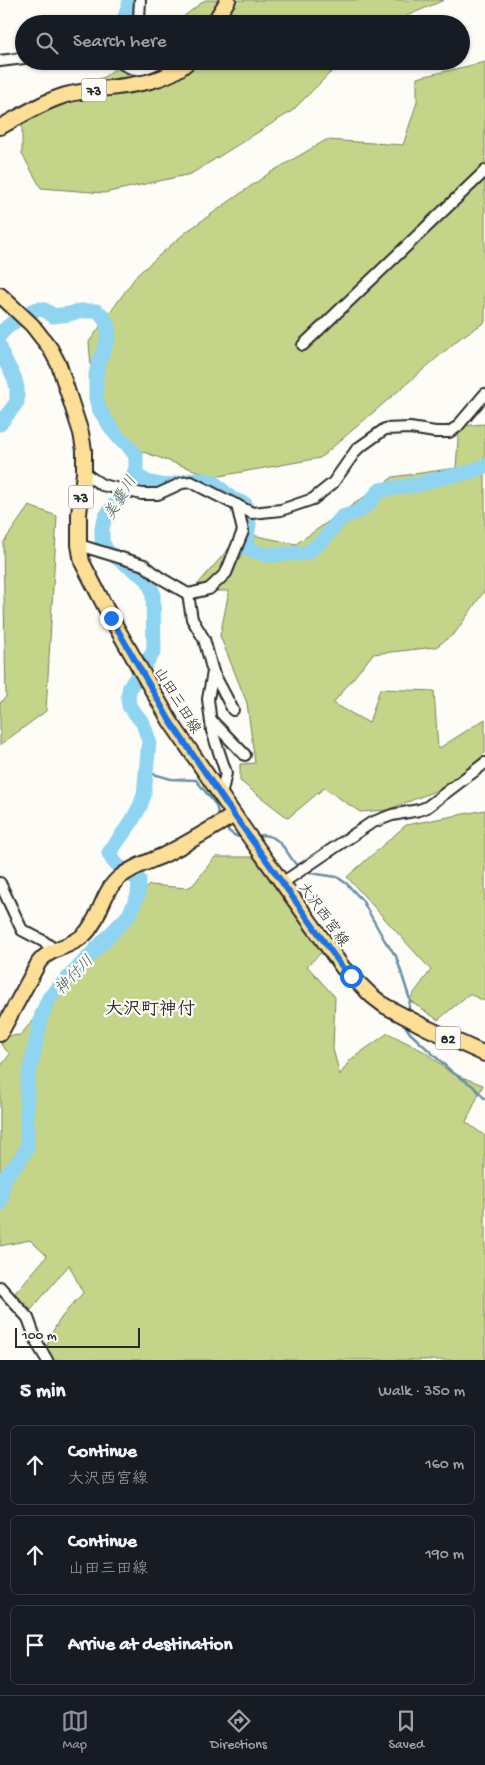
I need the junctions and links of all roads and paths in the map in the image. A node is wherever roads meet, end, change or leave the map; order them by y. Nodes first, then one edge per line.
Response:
1 (140, 0) edge
2 (228, 0) edge
3 (139, 15) edge
4 (219, 15) edge
5 (15, 59) edge
6 (0, 61) edge
7 (175, 70) edge
8 (0, 127) edge
9 (485, 171) edge
10 (0, 295) edge
11 (303, 345) dead end
12 (485, 394) edge
13 (84, 473) junction
14 (237, 505) junction
15 (79, 545) junction
16 (188, 594) junction
17 (213, 672) junction
18 (232, 710) dead end
19 (211, 720) junction
20 (245, 755) dead end
21 (485, 763) edge
22 (221, 796) junction
23 (226, 820) junction
24 (0, 883) edge
25 (282, 883) junction
26 (54, 949) junction
27 (0, 1033) edge
28 (485, 1054) edge
29 (0, 1287) edge
30 (47, 1360) edge

1 - 3 street
2 - 4 main road
5 - 6 street
7 - 8 main road, 73
9 - 11 street
10 - 13 main road, 山田三田線 / 73
12 - 14 street
13 - 14 street
13 - 15 main road, 山田三田線 / 73
14 - 16 street
15 - 16 street
15 - 22 main road, 山田三田線 / 73
16 - 17 street
17 - 18 street
17 - 19 street
19 - 20 street
19 - 22 street
21 - 25 street
22 - 23 main road, 山田三田線 / 73
23 - 25 main road, 大沢西宮線 / 82
23 - 26 main road
24 - 26 street
25 - 28 main road, 大沢西宮線 / 82
26 - 27 main road
29 - 30 street

